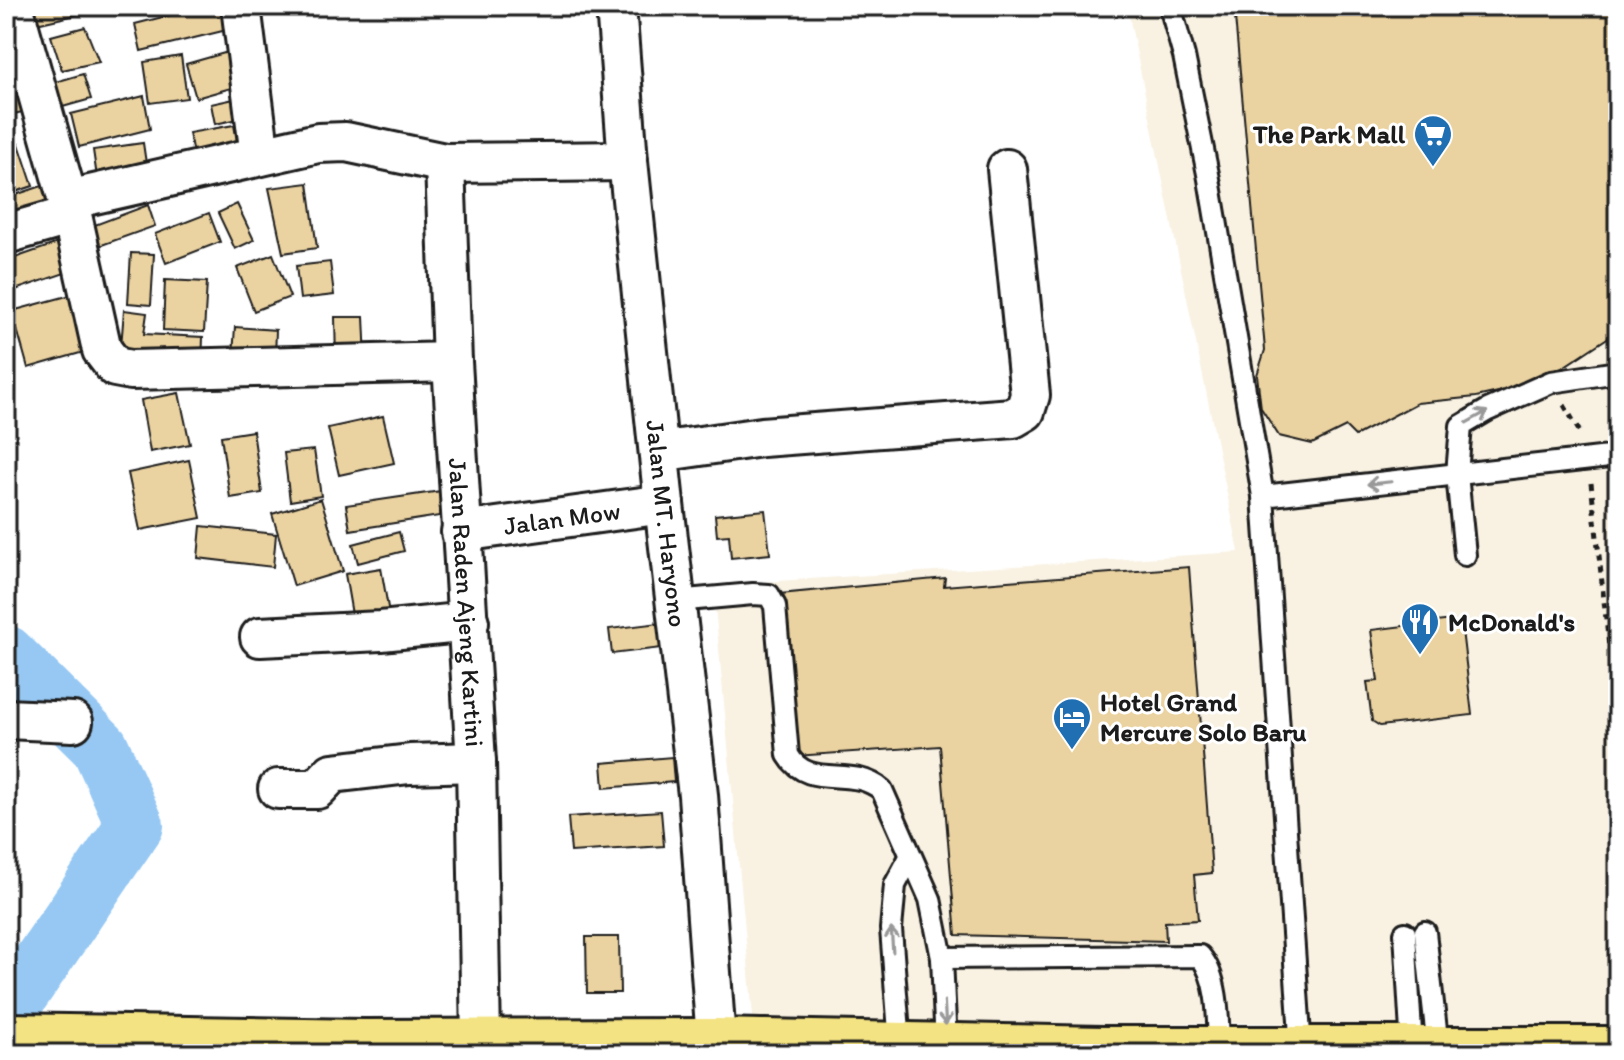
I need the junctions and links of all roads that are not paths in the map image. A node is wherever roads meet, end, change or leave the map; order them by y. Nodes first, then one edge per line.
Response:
1 (13, 6) edge
2 (241, 6) edge
3 (616, 6) edge
4 (1170, 6) edge
5 (260, 156) junction
6 (628, 161) junction
7 (445, 163) junction
8 (1007, 169) dead end
9 (70, 208) junction
10 (6, 234) edge
11 (452, 362) junction
12 (1618, 372) edge
13 (659, 452) junction
14 (1618, 456) edge
15 (1457, 474) junction
16 (1263, 496) junction
17 (664, 504) junction
18 (461, 532) junction
19 (1465, 555) dead end
20 (675, 601) junction
21 (469, 622) junction
22 (260, 637) dead end
23 (6, 719) edge
24 (73, 722) dead end
25 (476, 762) junction
26 (278, 789) dead end
27 (910, 857) junction
28 (1415, 933) dead end
29 (942, 958) junction
30 (28, 1036) edge
31 (481, 1041) junction
32 (716, 1041) junction
33 (900, 1045) junction
34 (946, 1046) junction
35 (363, 1048) edge
36 (1425, 1048) junction
37 (1219, 1049) junction
38 (1618, 1049) edge
39 (1301, 1050) junction
40 (1163, 1051) edge
41 (1105, 1052) edge

1 - 9 street
2 - 5 street
3 - 6 street, Jalan MT. Haryono
4 - 16 lane
5 - 7 street
5 - 9 street
6 - 7 street
6 - 13 street, Jalan MT. Haryono
7 - 11 street, Jalan Raden Ajeng Kartini
8 - 13 street
9 - 10 street
9 - 11 street
11 - 18 street, Jalan Raden Ajeng Kartini
15 -> 12 lane
13 - 17 street, Jalan MT. Haryono
14 - 15 lane
15 -> 16 lane
15 - 19 lane
16 - 39 lane
17 - 18 street, Jalan Mow
17 - 20 street, Jalan MT. Haryono
18 - 21 street, Jalan Raden Ajeng Kartini
20 - 27 lane
20 - 32 street, Jalan MT. Haryono
21 - 22 street
21 - 25 street, Jalan Raden Ajeng Kartini
23 - 24 street
25 - 26 street
25 - 31 street, Jalan Raden Ajeng Kartini
27 - 29 lane
33 -> 27 lane
28 - 36 lane
29 -> 34 lane
29 - 37 lane
30 - 35 main road
31 - 32 main road
31 - 35 main road
32 - 33 main road
33 - 34 main road
34 - 41 main road
36 - 38 main road
36 - 39 main road
37 - 39 main road
37 - 40 main road
40 - 41 main road

